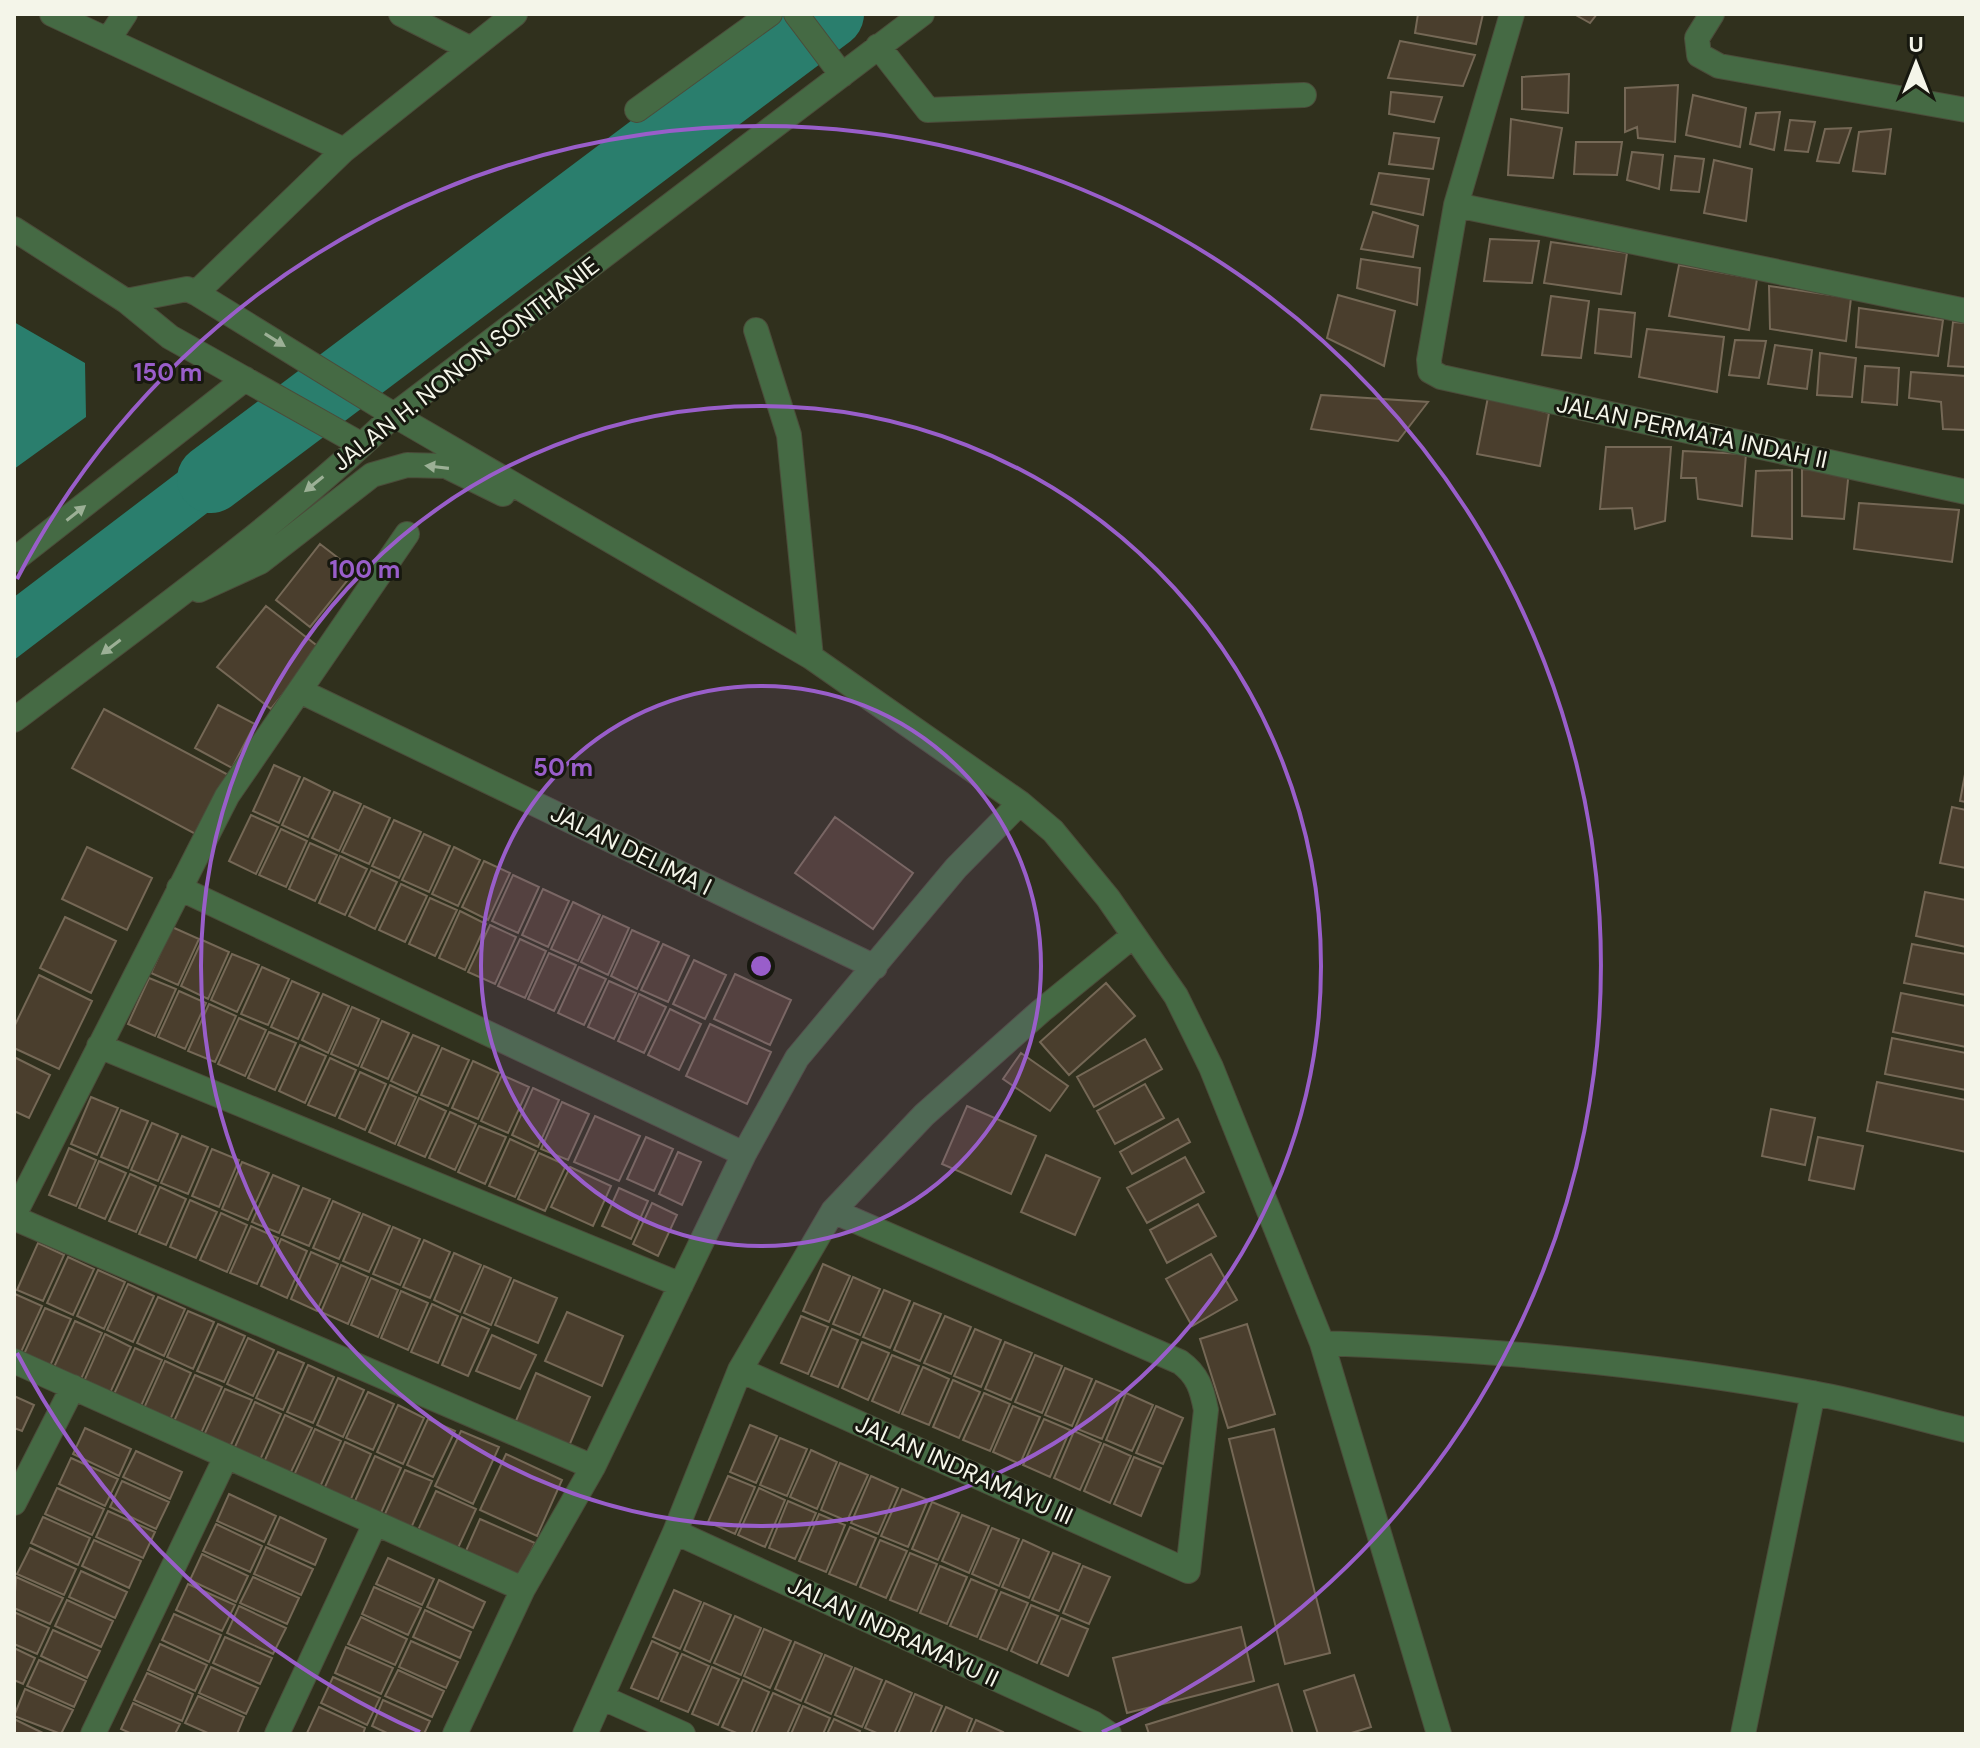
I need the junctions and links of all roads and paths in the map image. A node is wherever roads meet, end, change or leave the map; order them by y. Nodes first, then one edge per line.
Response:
1 (52, 14) edge
2 (125, 14) edge
3 (401, 14) edge
4 (515, 14) edge
5 (770, 14) edge
6 (796, 14) edge
7 (922, 14) edge
8 (1512, 14) edge
9 (1712, 14) edge
10 (108, 40) junction
11 (878, 46) junction
12 (471, 49) junction
13 (842, 75) junction
14 (1304, 95) dead end
15 (637, 110) dead end
16 (1966, 110) edge
17 (344, 150) junction
18 (1456, 205) junction
19 (14, 229) edge
20 (202, 296) junction
21 (126, 301) junction
22 (1966, 311) edge
23 (756, 330) dead end
24 (244, 378) junction
25 (388, 410) junction
26 (362, 445) junction
27 (1966, 492) edge
28 (537, 496) junction
29 (407, 534) dead end
30 (14, 560) edge
31 (164, 607) junction
32 (811, 657) junction
33 (300, 691) junction
34 (14, 720) edge
35 (1020, 803) junction
36 (179, 888) junction
37 (1133, 936) junction
38 (875, 967) junction
39 (99, 1046) junction
40 (744, 1154) junction
41 (833, 1211) junction
42 (14, 1216) edge
43 (681, 1285) junction
44 (1322, 1343) junction
45 (14, 1361) edge
46 (740, 1370) junction
47 (73, 1387) junction
48 (1813, 1393) junction
49 (1966, 1430) edge
50 (226, 1457) junction
51 (593, 1467) junction
52 (14, 1503) edge
53 (375, 1524) junction
54 (675, 1532) junction
55 (523, 1589) junction
56 (603, 1698) junction
57 (93, 1734) edge
58 (277, 1734) edge
59 (455, 1734) edge
60 (585, 1734) edge
61 (683, 1734) edge
62 (1109, 1734) edge
63 (1439, 1734) edge
64 (1743, 1734) edge

1 - 10 street
2 - 10 street
3 - 12 street
4 - 12 street
5 - 15 street
6 - 13 street
7 - 11 street, JALAN H. NONON SONTHANIE
8 - 18 street
9 - 16 street
10 - 17 street
11 - 13 street, JALAN H. NONON SONTHANIE
11 - 14 street
12 - 17 street
13 - 25 street, JALAN H. NONON SONTHANIE
17 - 20 street
18 - 22 street
18 - 27 street, JALAN PERMATA INDAH II
19 - 21 street
20 - 21 street
20 -> 25 street
21 - 24 street
23 - 32 street
24 - 26 street
30 -> 24 street
25 - 26 street, JALAN H. NONON SONTHANIE
25 - 28 street
26 -> 31 street, JALAN H. NONON SONTHANIE
28 -> 31 street
28 - 32 street
29 - 33 street
31 -> 34 street, JALAN H. NONON SONTHANIE
32 - 35 street
33 - 36 street
33 - 38 street, JALAN DELIMA I
35 - 37 street
35 - 38 street
36 - 39 street
36 - 40 street
37 - 41 street
37 - 44 street
38 - 40 street
39 - 42 street
39 - 43 street
40 - 43 street
41 - 46 street
41 - 46 street, JALAN INDRAMAYU III
42 - 51 street
43 - 51 street
44 - 48 street
44 - 63 street
45 - 47 street
46 - 54 street
47 - 50 street
47 - 52 street
48 - 49 street
48 - 64 street
50 - 53 street
50 - 57 street
51 - 55 street
53 - 55 street
53 - 58 street
54 - 56 street
54 - 62 street, JALAN INDRAMAYU II
55 - 59 street
56 - 60 street
56 - 61 street

